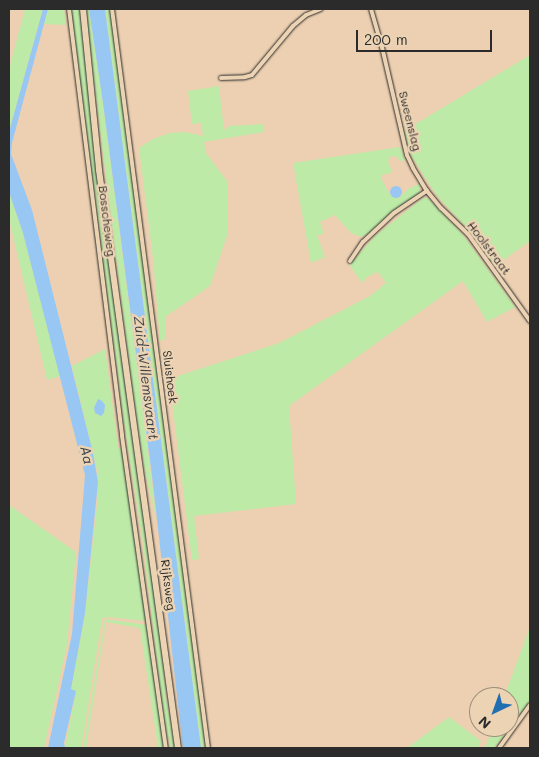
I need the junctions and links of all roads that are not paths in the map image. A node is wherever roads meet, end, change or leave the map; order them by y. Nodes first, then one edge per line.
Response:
1 (69, 9) edge
2 (83, 9) edge
3 (112, 9) edge
4 (321, 9) edge
5 (371, 9) edge
6 (221, 78) dead end
7 (427, 191) junction
8 (350, 261) dead end
9 (530, 321) edge
10 (133, 425) joint
11 (122, 436) joint
12 (530, 705) edge
13 (166, 748) edge
14 (178, 748) edge
15 (208, 748) edge
16 (498, 748) edge

1 - 11 street, Bosscheweg
2 - 10 main road, Bosscheweg
3 - 15 street, Sluishoek
4 - 6 street
5 - 7 street, Sweenslag
7 - 8 street
7 - 9 street, Hoolstraat
10 - 14 main road, Rijksweg
11 - 13 street, Rijksweg
12 - 16 street

